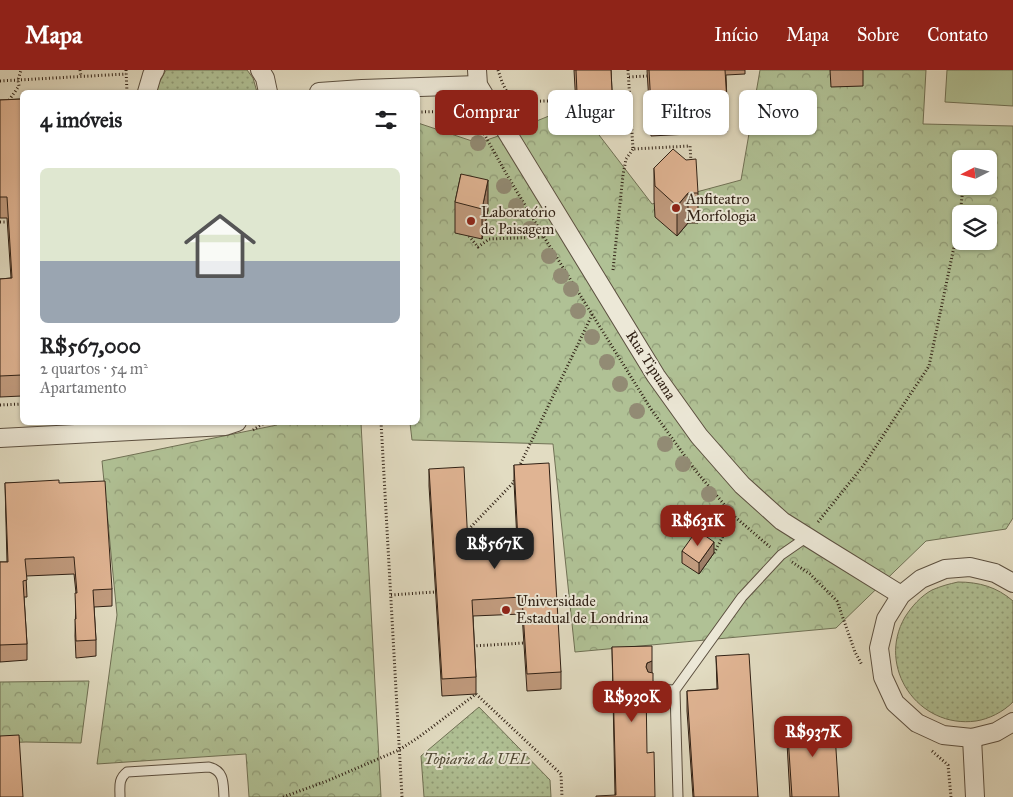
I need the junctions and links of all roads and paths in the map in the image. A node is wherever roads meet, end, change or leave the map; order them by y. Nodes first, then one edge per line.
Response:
1 (21, 70) edge
2 (80, 70) edge
3 (155, 70) edge
4 (260, 70) edge
5 (498, 70) edge
6 (628, 70) edge
7 (126, 72) edge
8 (81, 76) junction
9 (647, 76) edge
10 (629, 77) junction
11 (477, 78) edge
12 (18, 80) junction
13 (0, 81) edge
14 (127, 90) edge
15 (148, 90) edge
16 (268, 90) edge
17 (348, 90) edge
18 (630, 90) edge
19 (548, 101) edge
20 (14, 104) edge
21 (420, 112) edge
22 (632, 135) edge
23 (633, 150) junction
24 (691, 164) edge
25 (962, 195) edge
26 (15, 221) edge
27 (0, 222) edge
28 (469, 236) dead end
29 (544, 236) junction
30 (611, 274) dead end
31 (595, 307) dead end
32 (592, 315) junction
33 (20, 404) edge
34 (0, 405) edge
35 (229, 425) edge
36 (381, 425) edge
37 (0, 438) edge
38 (734, 516) junction
39 (466, 532) edge
40 (807, 537) junction
41 (772, 549) dead end
42 (714, 553) edge
43 (1013, 583) edge
44 (435, 592) edge
45 (390, 595) junction
46 (902, 595) junction
47 (524, 643) edge
48 (473, 646) edge
49 (652, 689) edge
50 (675, 690) junction
51 (1013, 722) edge
52 (972, 738) junction
53 (400, 750) junction
54 (120, 797) edge
55 (224, 797) edge
56 (283, 797) edge
57 (402, 797) edge
58 (562, 797) edge
59 (678, 797) edge
60 (976, 797) edge

1 - 12 path
2 - 8 path
3 - 15 street
4 - 16 street
5 - 19 path
6 - 10 path
7 - 8 path
7 - 14 path
8 - 12 path
9 - 10 path
10 - 18 path
11 - 17 street
11 - 40 street, Rua Tipuana
12 - 13 path
12 - 20 path
21 - 29 path
22 - 23 path
23 - 24 path
23 - 30 path
25 - 40 path
26 - 27 path
28 - 29 path
29 - 32 path
31 - 32 path
32 - 38 path
32 - 39 path
33 - 34 path
35 - 37 street
36 - 45 path
38 - 41 path
38 - 42 path
40 - 46 street, Rua Tipuana
40 - 50 lane
43 - 46 street
44 - 45 path
45 - 53 path
46 - 52 street
47 - 48 path
49 - 50 lane
50 - 59 lane
51 - 52 street
52 - 60 street
53 - 56 path
53 - 57 path
53 - 58 path
54 - 55 lane

